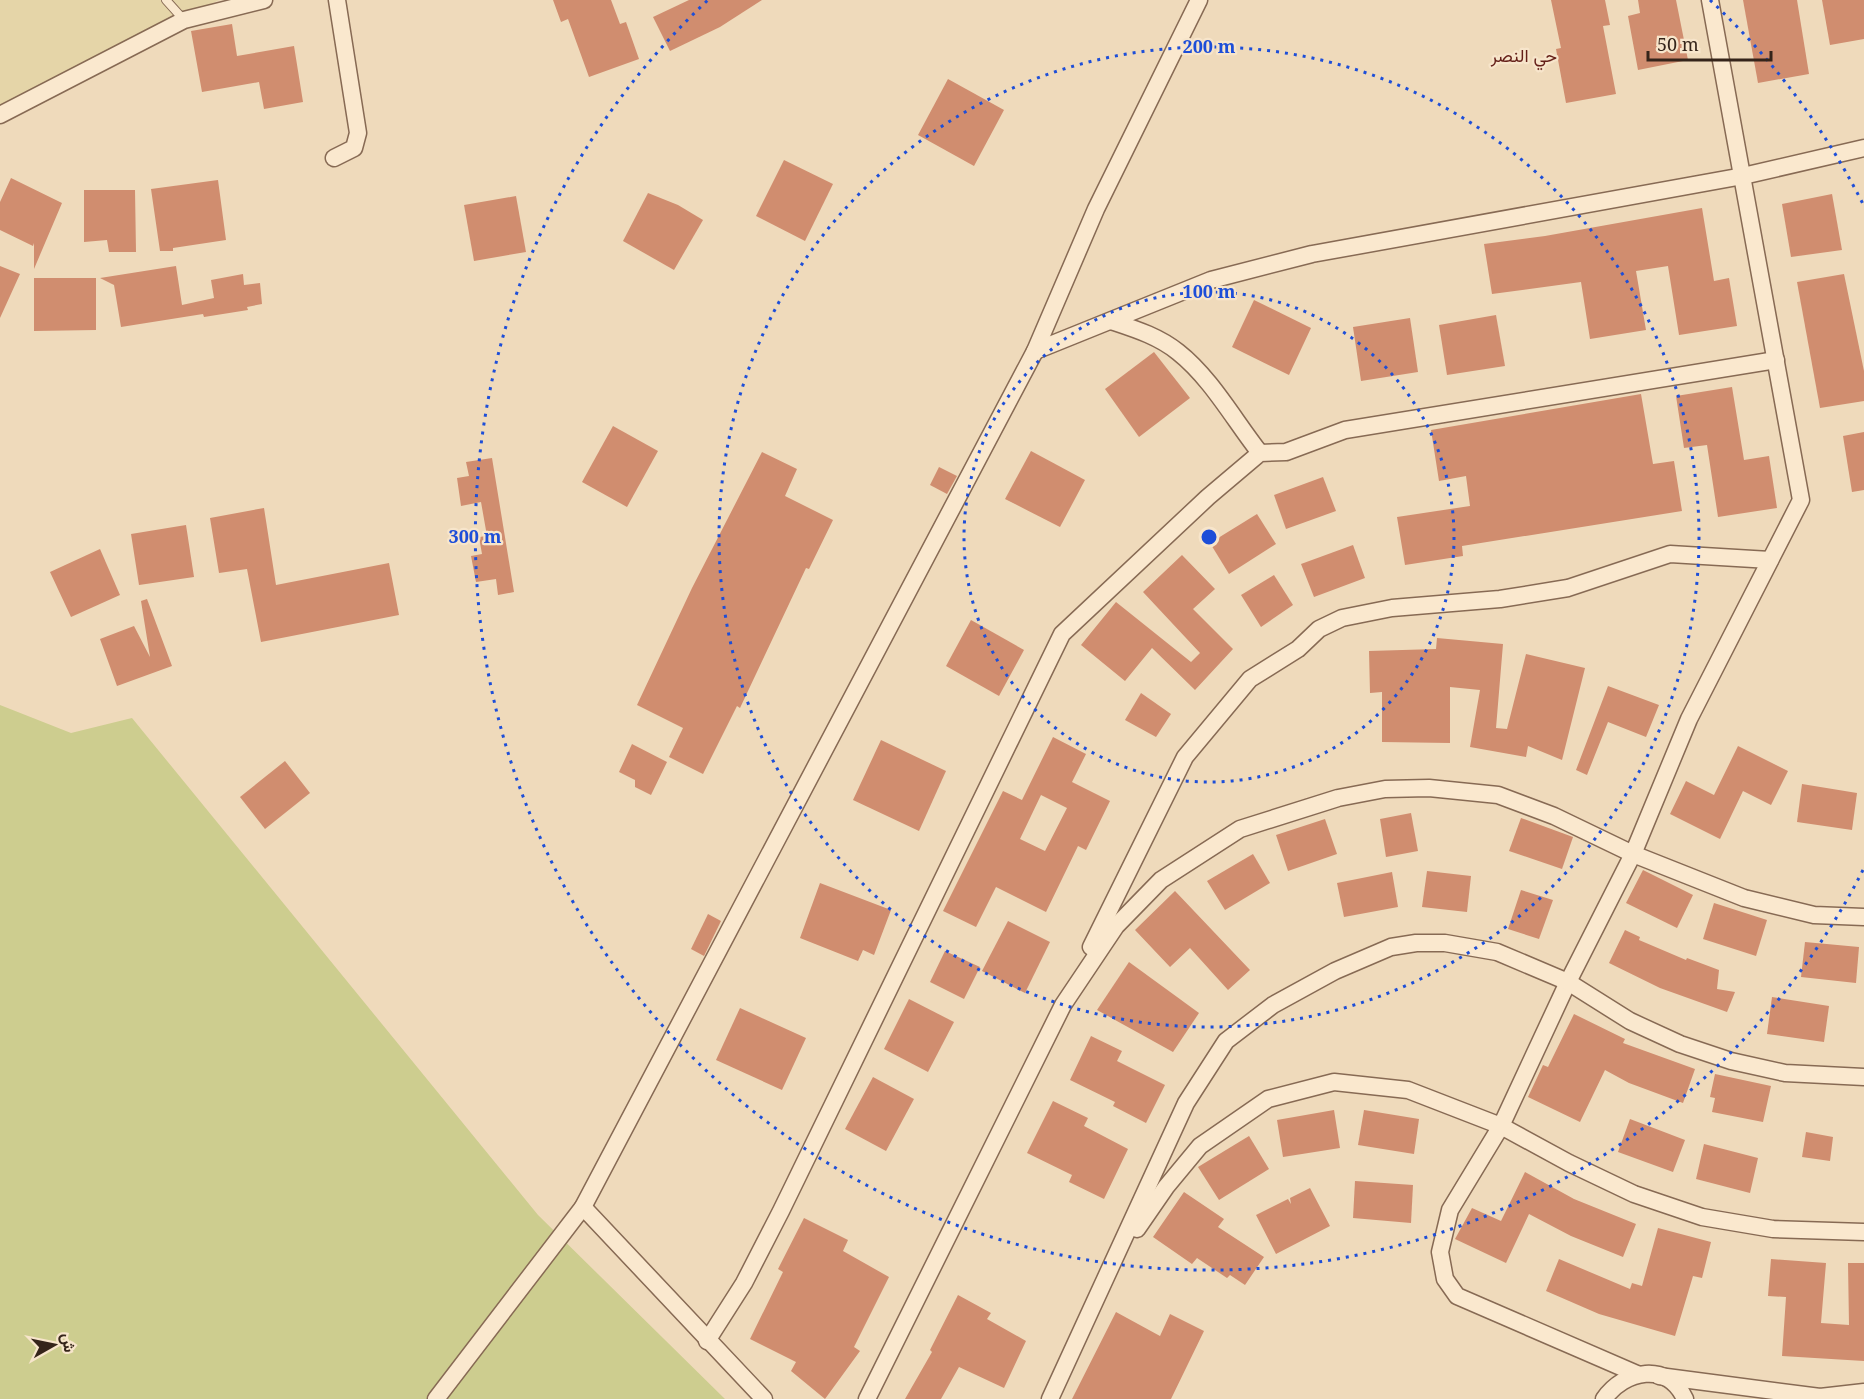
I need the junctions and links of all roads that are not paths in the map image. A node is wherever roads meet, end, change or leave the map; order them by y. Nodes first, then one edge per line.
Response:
1 (166, 0) edge
2 (264, 0) edge
3 (337, 0) edge
4 (1199, 0) edge
5 (1710, 0) edge
6 (184, 20) junction
7 (0, 115) edge
8 (1864, 148) edge
9 (334, 158) dead end
10 (1743, 176) junction
11 (1111, 321) junction
12 (1035, 351) junction
13 (1776, 360) junction
14 (1260, 453) junction
15 (1770, 560) junction
16 (1633, 854) junction
17 (1864, 917) edge
18 (1568, 982) junction
19 (1063, 1005) junction
20 (1864, 1077) edge
21 (1501, 1126) junction
22 (583, 1207) junction
23 (1864, 1232) edge
24 (1115, 1263) junction
25 (707, 1341) junction
26 (1637, 1374) junction
27 (1659, 1376) junction
28 (1864, 1392) edge
29 (436, 1399) edge
30 (764, 1399) edge
31 (867, 1399) edge
32 (1050, 1399) edge
33 (1604, 1399) edge
34 (1685, 1399) edge

1 - 6 lane
2 - 6 street
3 - 9 street
4 - 12 street
5 - 10 street
6 - 7 street
8 - 10 street
10 - 11 street
10 - 13 street
11 - 12 street
11 - 14 street
12 - 22 street
13 - 14 street
13 - 15 street
14 - 25 street
15 - 16 street
15 - 19 street
16 - 17 street
16 - 18 street
16 - 19 street
18 - 20 street
18 - 21 street
18 - 24 street
19 - 31 street
21 - 23 street
21 - 24 street
21 - 26 street
22 - 25 street
22 - 29 street
24 - 32 street
25 - 30 street
26 - 27 street
26 - 33 street
27 - 28 street
27 - 34 street

